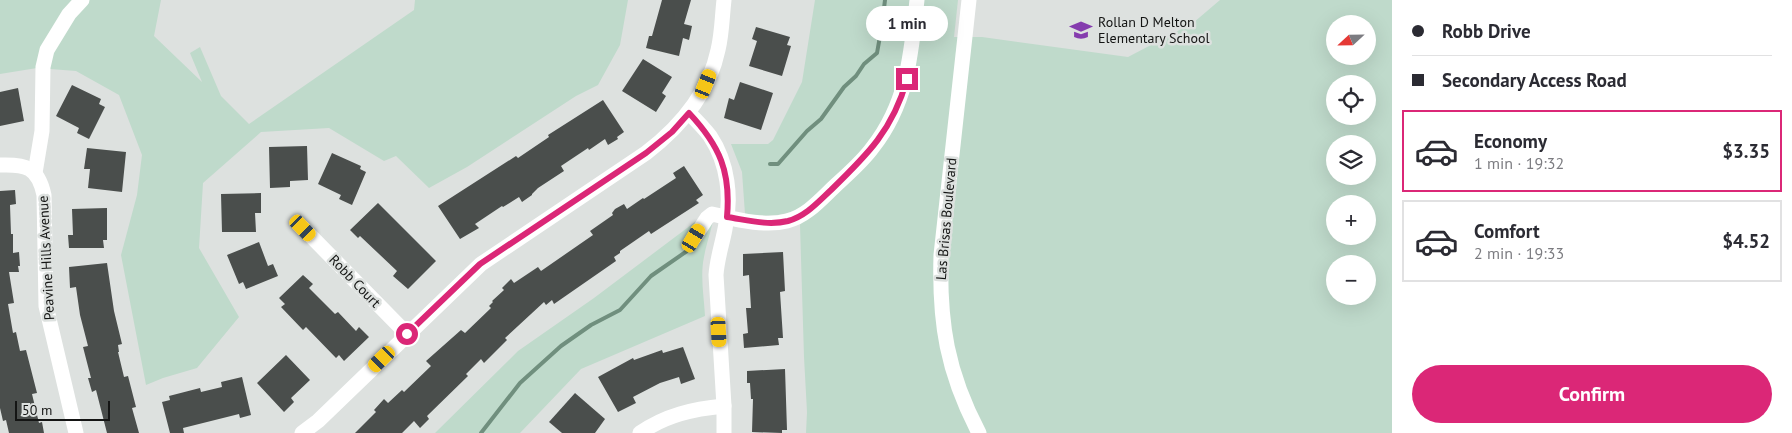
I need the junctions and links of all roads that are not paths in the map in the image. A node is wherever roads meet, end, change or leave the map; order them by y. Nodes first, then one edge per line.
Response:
1 (82, 0) edge
2 (724, 0) edge
3 (917, 0) edge
4 (970, 0) edge
5 (689, 113) junction
6 (0, 165) edge
7 (35, 173) junction
8 (727, 217) junction
9 (303, 228) dead end
10 (694, 238) dead end
11 (407, 334) junction
12 (724, 406) junction
13 (76, 433) edge
14 (302, 433) edge
15 (640, 433) edge
16 (724, 433) edge
17 (979, 433) edge

1 - 7 street
2 - 5 street
3 - 8 street
4 - 17 street, Las Brisas Boulevard
5 - 8 street
5 - 11 street
6 - 7 street
7 - 13 street, Peavine Hills Avenue
8 - 10 street
8 - 12 street
9 - 11 street, Robb Court
11 - 14 street
12 - 15 street
12 - 16 street

